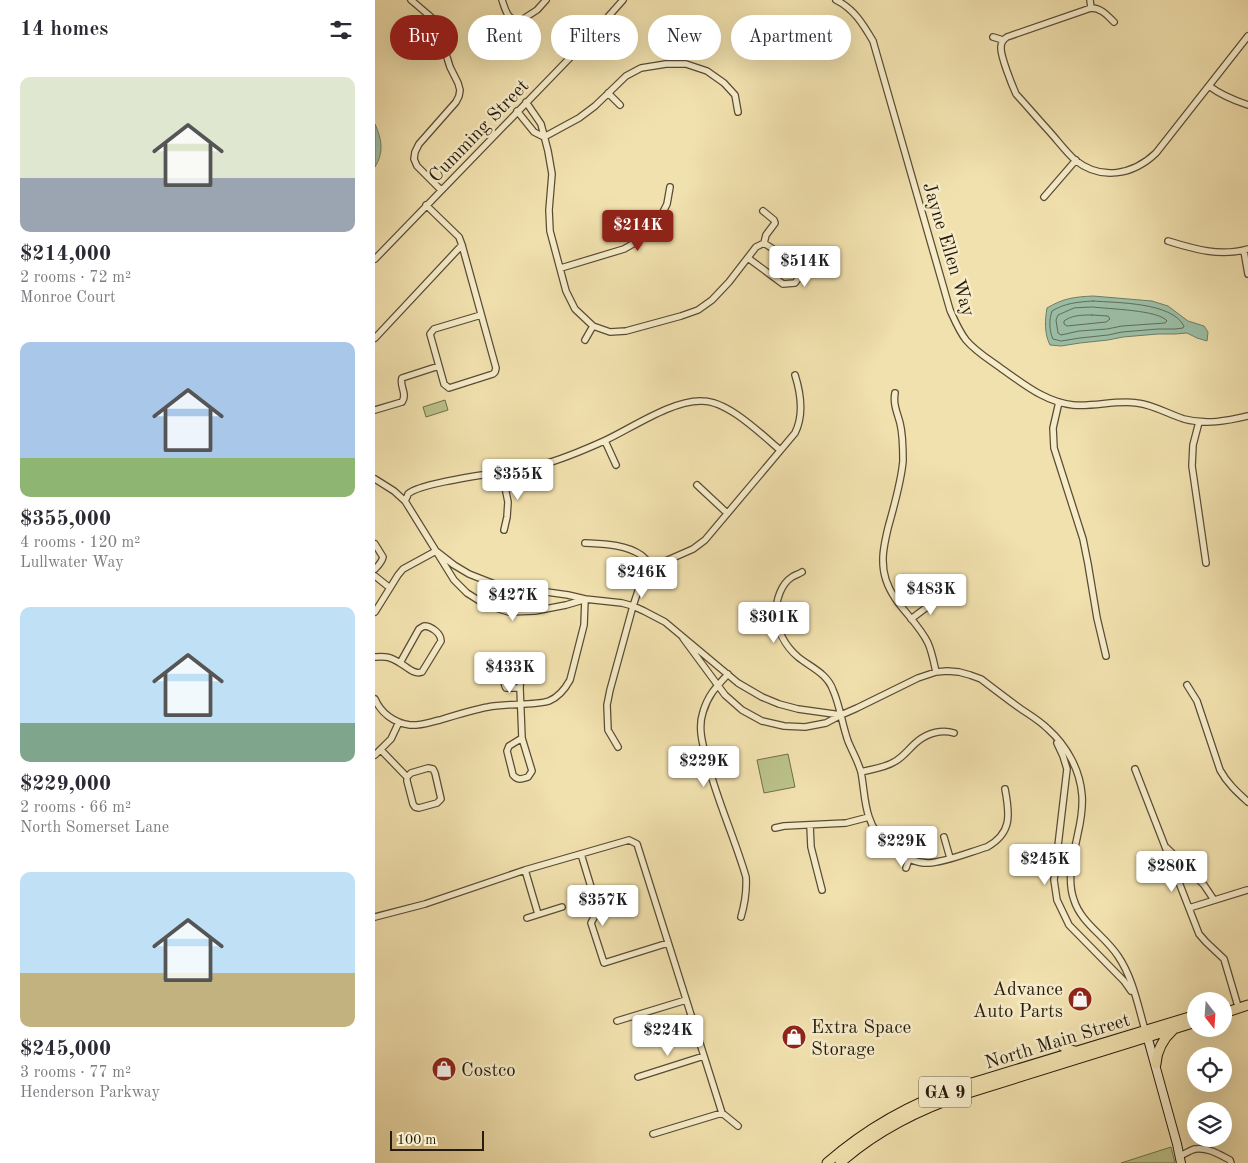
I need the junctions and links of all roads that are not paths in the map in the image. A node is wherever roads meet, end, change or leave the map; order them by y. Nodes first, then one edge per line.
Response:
1 (411, 0) edge
2 (502, 0) edge
3 (546, 0) edge
4 (623, 0) edge
5 (836, 0) edge
6 (1090, 0) edge
7 (1091, 8) junction
8 (1114, 22) dead end
9 (1248, 36) edge
10 (993, 37) dead end
11 (1003, 40) junction
12 (1209, 86) junction
13 (608, 92) junction
14 (526, 102) junction
15 (620, 105) dead end
16 (1248, 105) edge
17 (517, 111) junction
18 (738, 112) dead end
19 (544, 137) junction
20 (1075, 160) junction
21 (670, 187) dead end
22 (441, 190) junction
23 (1044, 197) dead end
24 (426, 205) junction
25 (763, 211) dead end
26 (1167, 241) dead end
27 (764, 243) junction
28 (462, 244) junction
29 (1246, 250) edge
30 (747, 258) junction
31 (375, 259) edge
32 (561, 268) junction
33 (1248, 274) edge
34 (481, 315) junction
35 (593, 326) junction
36 (375, 338) edge
37 (585, 340) dead end
38 (439, 366) junction
39 (795, 375) dead end
40 (895, 393) dead end
41 (1059, 402) junction
42 (375, 410) edge
43 (1248, 416) edge
44 (1199, 422) junction
45 (605, 441) junction
46 (780, 450) junction
47 (616, 465) dead end
48 (502, 472) junction
49 (377, 481) edge
50 (697, 485) dead end
51 (405, 501) junction
52 (727, 512) junction
53 (504, 530) dead end
54 (585, 543) dead end
55 (375, 544) edge
56 (436, 551) junction
57 (1206, 563) dead end
58 (652, 567) junction
59 (375, 569) edge
60 (802, 572) dead end
61 (375, 576) edge
62 (390, 588) junction
63 (939, 598) dead end
64 (585, 599) junction
65 (633, 606) junction
66 (375, 612) edge
67 (911, 619) junction
68 (683, 638) junction
69 (1106, 656) dead end
70 (375, 657) edge
71 (400, 663) junction
72 (936, 672) junction
73 (728, 674) junction
74 (718, 685) junction
75 (1187, 685) dead end
76 (520, 688) junction
77 (375, 699) edge
78 (520, 704) junction
79 (841, 715) junction
80 (399, 722) junction
81 (954, 733) dead end
82 (1055, 736) junction
83 (522, 738) junction
84 (618, 747) dead end
85 (381, 750) junction
86 (375, 755) edge
87 (1135, 769) dead end
88 (861, 772) junction
89 (407, 777) junction
90 (1005, 790) dead end
91 (1248, 802) edge
92 (869, 817) junction
93 (810, 824) junction
94 (775, 828) dead end
95 (944, 837) dead end
96 (1164, 845) junction
97 (581, 854) junction
98 (950, 858) junction
99 (909, 859) junction
100 (906, 868) dead end
101 (525, 870) junction
102 (822, 890) dead end
103 (1247, 890) edge
104 (1215, 900) junction
105 (562, 907) dead end
106 (1189, 908) junction
107 (538, 914) junction
108 (375, 916) edge
109 (741, 917) dead end
110 (527, 918) dead end
111 (668, 943) junction
112 (1136, 998) junction
113 (686, 1000) junction
114 (1248, 1000) edge
115 (1237, 1004) junction
116 (1233, 1005) edge
117 (1248, 1005) edge
118 (1233, 1010) edge
119 (1187, 1019) edge
120 (617, 1021) dead end
121 (1187, 1025) edge
122 (1173, 1029) junction
123 (1146, 1034) junction
124 (1061, 1045) dead end
125 (1078, 1051) junction
126 (704, 1056) junction
127 (1156, 1064) junction
128 (638, 1077) dead end
129 (722, 1113) junction
130 (738, 1126) dead end
131 (653, 1134) dead end
132 (1181, 1159) edge
133 (827, 1163) edge
134 (840, 1163) edge
135 (1231, 1163) edge

1 - 22 street
2 - 3 street
4 - 14 street, Cumming Street
5 - 41 street, Jayne Ellen Way
6 - 7 street
7 - 8 street
7 - 11 street
9 - 12 street
10 - 11 street
11 - 20 street
12 - 16 street
12 - 20 street
13 - 15 street
13 - 18 street
13 - 19 street
14 - 17 street, Cumming Street
14 - 19 street
17 - 19 street
17 - 22 street, Cumming Street
19 - 32 street
20 - 23 street
21 - 32 street
22 - 24 street, Cumming Street
24 - 28 street
24 - 31 street, Cumming Street
25 - 27 street
26 - 29 street
27 - 30 street
27 - 30 street
28 - 34 street
28 - 36 street
29 - 33 street
30 - 35 street
32 - 35 street
34 - 38 street
34 - 38 street
35 - 37 street
38 - 42 street
39 - 46 street
40 - 67 street
41 - 44 street, Jayne Ellen Way
41 - 69 street
43 - 44 street, Jayne Ellen Way
44 - 57 street
45 - 46 street
45 - 47 street
45 - 48 street
46 - 52 street
48 - 51 street
48 - 53 street
49 - 51 street
50 - 52 street
51 - 56 street
52 - 58 street
54 - 58 street
55 - 59 street
56 - 62 street
56 - 64 street
56 - 64 street
58 - 65 street
60 - 79 street
61 - 62 street
62 - 66 street
63 - 67 street
64 - 65 street
64 - 78 street
65 - 68 street
65 - 84 street
67 - 72 street
68 - 73 street
68 - 74 street
70 - 71 street
71 - 71 street
72 - 79 street
72 - 82 street
73 - 74 street
73 - 79 street
74 - 79 street
74 - 109 street
75 - 91 street
76 - 76 street
76 - 78 street
77 - 80 street
78 - 80 street
78 - 83 street
79 - 88 street
80 - 85 street
81 - 88 street
82 - 112 street
82 - 112 street
83 - 83 street
85 - 86 street
85 - 89 street
87 - 96 street
88 - 92 street
89 - 89 street
90 - 98 street
92 - 93 street
92 - 99 street
93 - 94 street
93 - 102 street
95 - 98 street
96 - 104 street
96 - 106 street
97 - 101 street
97 - 111 street
97 - 111 street
98 - 99 street
99 - 100 street
101 - 107 street
101 - 108 street
103 - 104 street
104 - 106 street
105 - 107 street
106 - 115 street
107 - 110 street
111 - 113 street
112 - 123 street
113 - 120 street
113 - 126 street
114 - 115 main road
115 - 116 main road
117 - 118 main road
119 - 123 main road, North Main Street / GA 9
121 - 122 main road, North Main Street / GA 9
122 - 123 main road, North Main Street / GA 9
122 - 127 main road
123 - 125 main road, North Main Street / GA 9
123 - 127 street
123 - 134 main road, North Main Street / GA 9
124 - 125 main road
125 - 133 main road, North Main Street / GA 9
126 - 128 street
126 - 129 street
127 - 132 street
129 - 130 street
129 - 131 street
132 - 135 street

